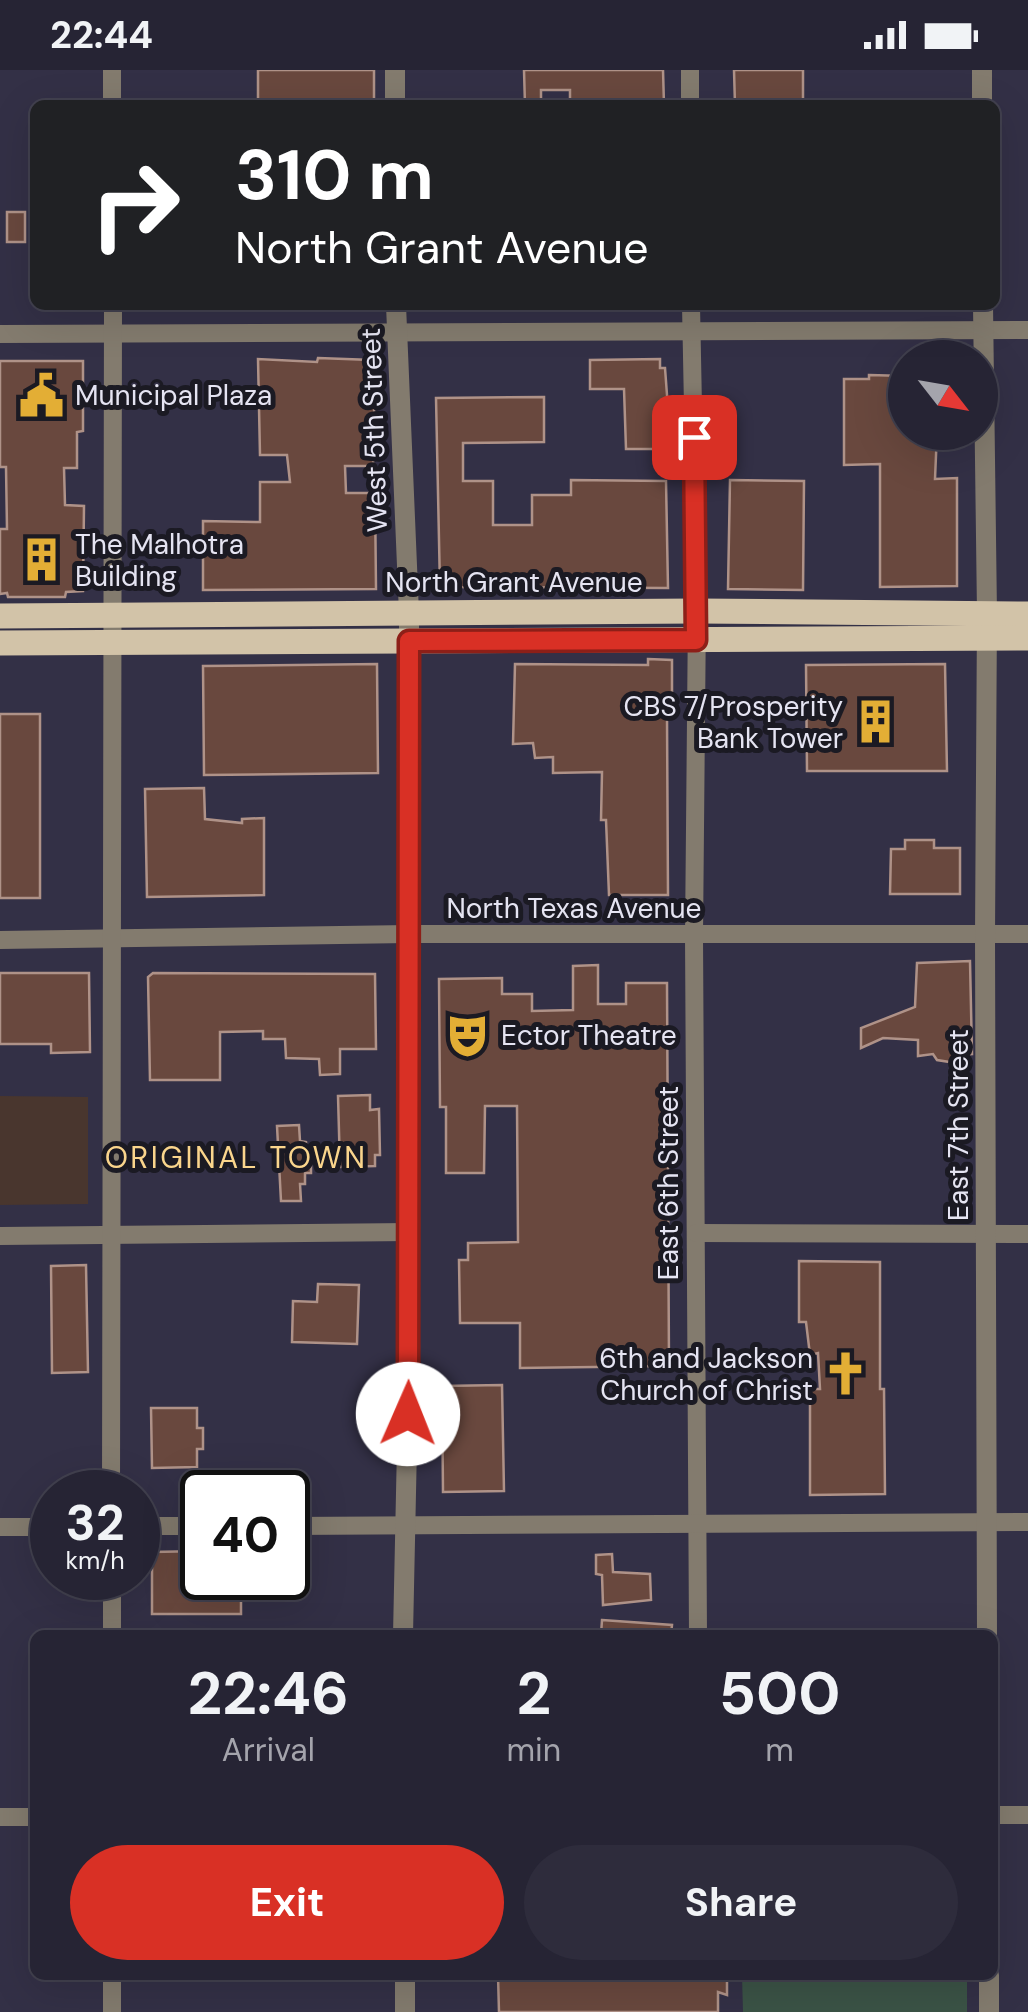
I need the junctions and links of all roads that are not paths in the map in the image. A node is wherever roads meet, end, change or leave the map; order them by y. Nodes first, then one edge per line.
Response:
1 (112, 70) edge
2 (395, 70) edge
3 (690, 70) edge
4 (982, 70) edge
5 (112, 100) edge
6 (395, 100) edge
7 (690, 100) edge
8 (982, 100) edge
9 (113, 310) edge
10 (396, 310) edge
11 (691, 310) edge
12 (983, 310) edge
13 (983, 330) junction
14 (1028, 330) edge
15 (692, 331) junction
16 (396, 333) junction
17 (0, 334) edge
18 (113, 334) junction
19 (697, 611) junction
20 (409, 613) junction
21 (1028, 614) edge
22 (112, 615) junction
23 (0, 616) edge
24 (987, 626) junction
25 (1028, 638) edge
26 (696, 640) junction
27 (409, 641) junction
28 (112, 642) junction
29 (0, 643) edge
30 (408, 934) junction
31 (985, 934) junction
32 (1028, 934) edge
33 (694, 936) junction
34 (111, 939) junction
35 (0, 940) edge
36 (410, 1232) junction
37 (986, 1232) junction
38 (696, 1233) junction
39 (111, 1234) junction
40 (1028, 1234) edge
41 (0, 1236) edge
42 (112, 1470) edge
43 (987, 1522) junction
44 (1028, 1522) edge
45 (697, 1523) junction
46 (406, 1524) junction
47 (310, 1526) edge
48 (0, 1527) edge
49 (30, 1527) edge
50 (112, 1600) edge
51 (112, 1630) edge
52 (404, 1630) edge
53 (698, 1630) edge
54 (988, 1630) edge
55 (1028, 1814) edge
56 (998, 1815) edge
57 (30, 1816) edge
58 (0, 1817) edge
59 (112, 1980) edge
60 (405, 1980) edge
61 (988, 1980) edge
62 (112, 2012) edge
63 (405, 2012) edge
64 (989, 2012) edge

1 - 5 street
2 - 6 street
3 - 7 street
4 - 8 street
9 - 18 street
10 - 16 street, West 5th Street
11 - 15 street, East 6th Street
12 - 13 street, East 7th Street
13 - 14 street
13 - 15 street
13 - 24 street, East 7th Street
15 - 16 street
15 - 19 street, East 6th Street
16 - 18 street
16 - 20 street, West 5th Street
17 - 18 street
18 - 22 street
19 - 20 main road, North Grant Avenue
19 - 24 main road, North Grant Avenue
19 - 26 street, East 6th Street
20 - 22 main road, North Grant Avenue
20 - 27 street, West 5th Street
21 - 24 main road, North Grant Avenue
22 - 23 main road, North Grant Avenue
22 - 28 street
24 - 25 main road, North Grant Avenue
24 - 26 main road, North Grant Avenue
24 - 31 street, East 7th Street
26 - 27 main road, North Grant Avenue
26 - 33 street, East 6th Street
27 - 28 main road, North Grant Avenue
27 - 30 street, West 5th Street
28 - 29 main road, North Grant Avenue
28 - 34 street
30 - 33 street, North Texas Avenue
30 - 34 street, North Texas Avenue
30 - 36 street, West 5th Street
31 - 32 street, North Texas Avenue
31 - 33 street, North Texas Avenue
31 - 37 street, East 7th Street
33 - 38 street, East 6th Street
34 - 35 street, North Texas Avenue
34 - 39 street
36 - 39 street
36 - 46 street, West 5th Street
37 - 38 street
37 - 40 street
37 - 43 street, East 7th Street
38 - 45 street, East 6th Street
39 - 41 street
39 - 42 street
43 - 44 street
43 - 45 street
43 - 54 street, East 7th Street
45 - 46 street
45 - 53 street, East 6th Street
46 - 47 street
46 - 52 street, West 5th Street
48 - 49 street
50 - 51 street
55 - 56 street
57 - 58 street
59 - 62 street
60 - 63 street
61 - 64 street

